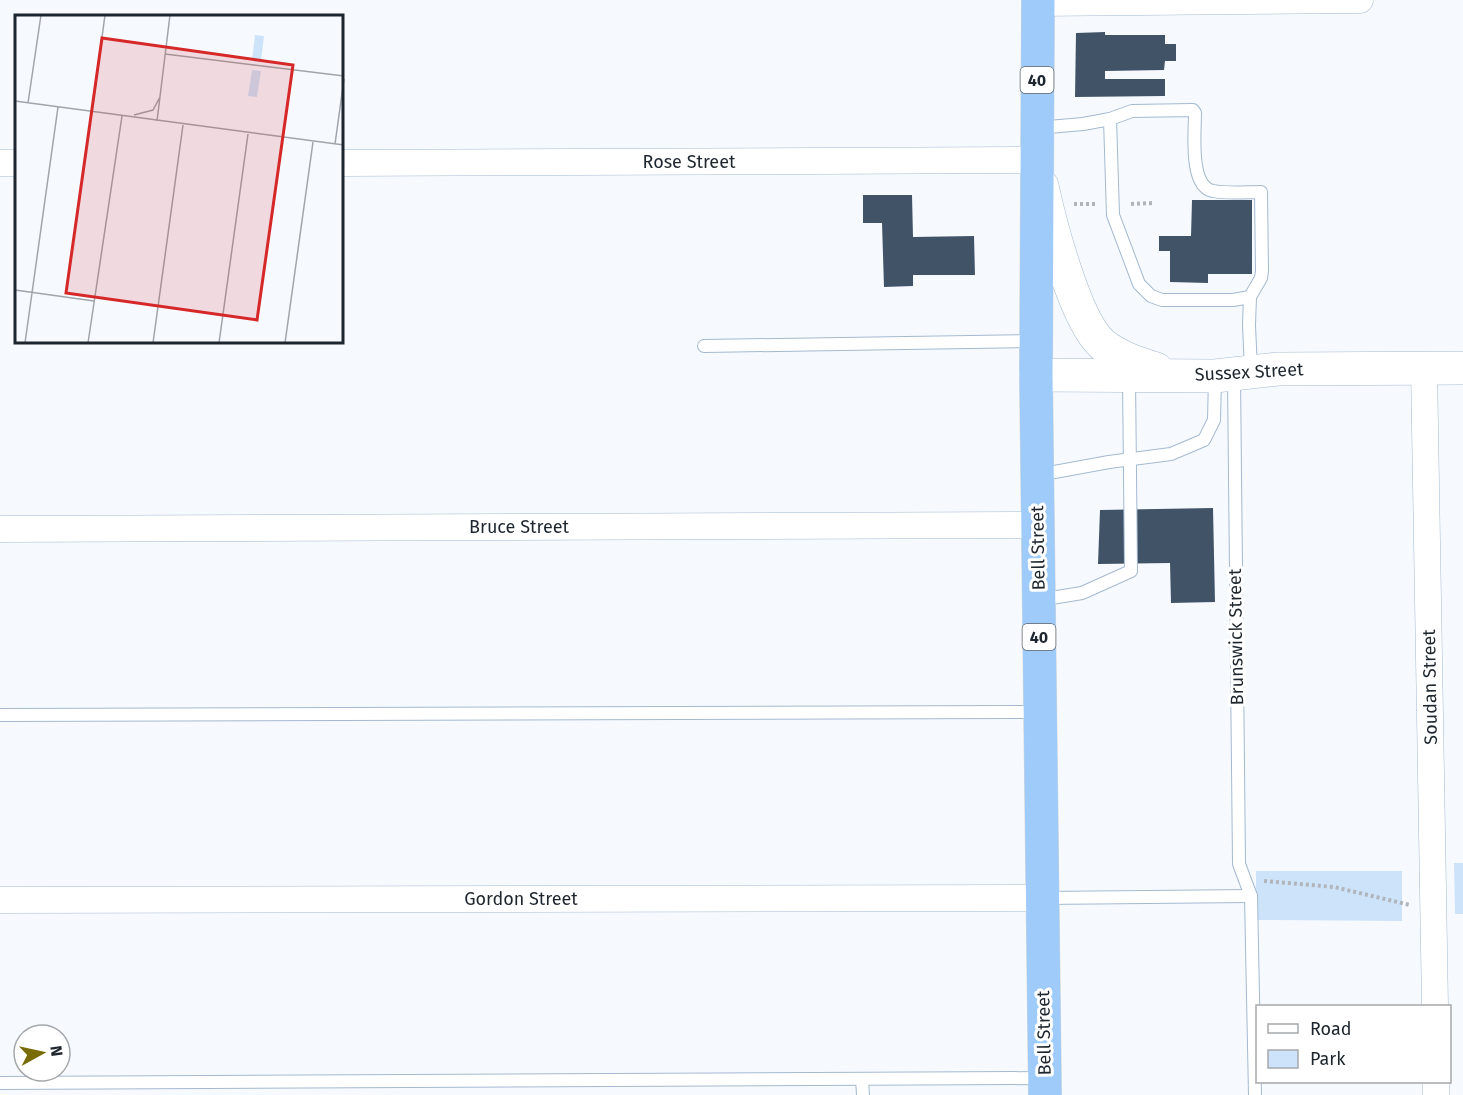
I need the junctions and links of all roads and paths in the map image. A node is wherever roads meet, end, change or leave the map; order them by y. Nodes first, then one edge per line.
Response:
1 (1360, 0) edge
2 (1038, 2) edge
3 (1110, 120) junction
4 (1036, 128) junction
5 (1035, 160) junction
6 (344, 163) edge
7 (1250, 297) junction
8 (1036, 341) junction
9 (704, 346) dead end
10 (1424, 368) junction
11 (1463, 368) edge
12 (1234, 374) junction
13 (1036, 375) junction
14 (1129, 376) junction
15 (1178, 376) junction
16 (1130, 460) junction
17 (1037, 476) junction
18 (1038, 525) junction
19 (0, 529) edge
20 (1039, 600) junction
21 (1040, 712) junction
22 (0, 714) edge
23 (1245, 881) junction
24 (1251, 896) junction
25 (1042, 898) junction
26 (0, 900) edge
27 (1434, 907) junction
28 (1435, 1005) edge
29 (862, 1079) junction
30 (0, 1083) edge
31 (1045, 1087) edge
32 (863, 1095) edge
33 (1255, 1095) edge

1 - 2 street
2 - 4 highway, Bell Street / 40
3 - 4 lane
3 - 7 lane
3 - 7 lane
4 - 5 highway, Bell Street / 40
5 - 6 street, Rose Street
5 - 8 highway, Bell Street / 40
5 - 15 street
7 - 12 lane
8 - 9 lane
8 - 13 highway, Bell Street / 40
10 - 11 street, Sussex Street
10 - 12 street, Sussex Street
10 - 27 street, Soudan Street
12 - 15 street, Sussex Street
12 - 16 lane
12 - 23 lane, Brunswick Street
13 - 14 street, Sussex Street
13 - 17 highway, Bell Street / 40
14 - 15 street, Sussex Street
14 - 16 lane
16 - 17 lane
16 - 20 lane
17 - 18 highway, Bell Street / 40
18 - 19 street, Bruce Street
18 - 20 highway, Bell Street / 40
20 - 21 highway, Bell Street / 40
21 - 22 lane
21 - 25 highway, Bell Street / 40
23 - 24 lane, Brunswick Street
23 - 27 path
24 - 25 lane
24 - 33 lane, Brunswick Street
25 - 26 street, Gordon Street
25 - 31 highway, Bell Street / 40
27 - 28 street, Soudan Street
29 - 30 lane
29 - 31 lane
29 - 32 lane

